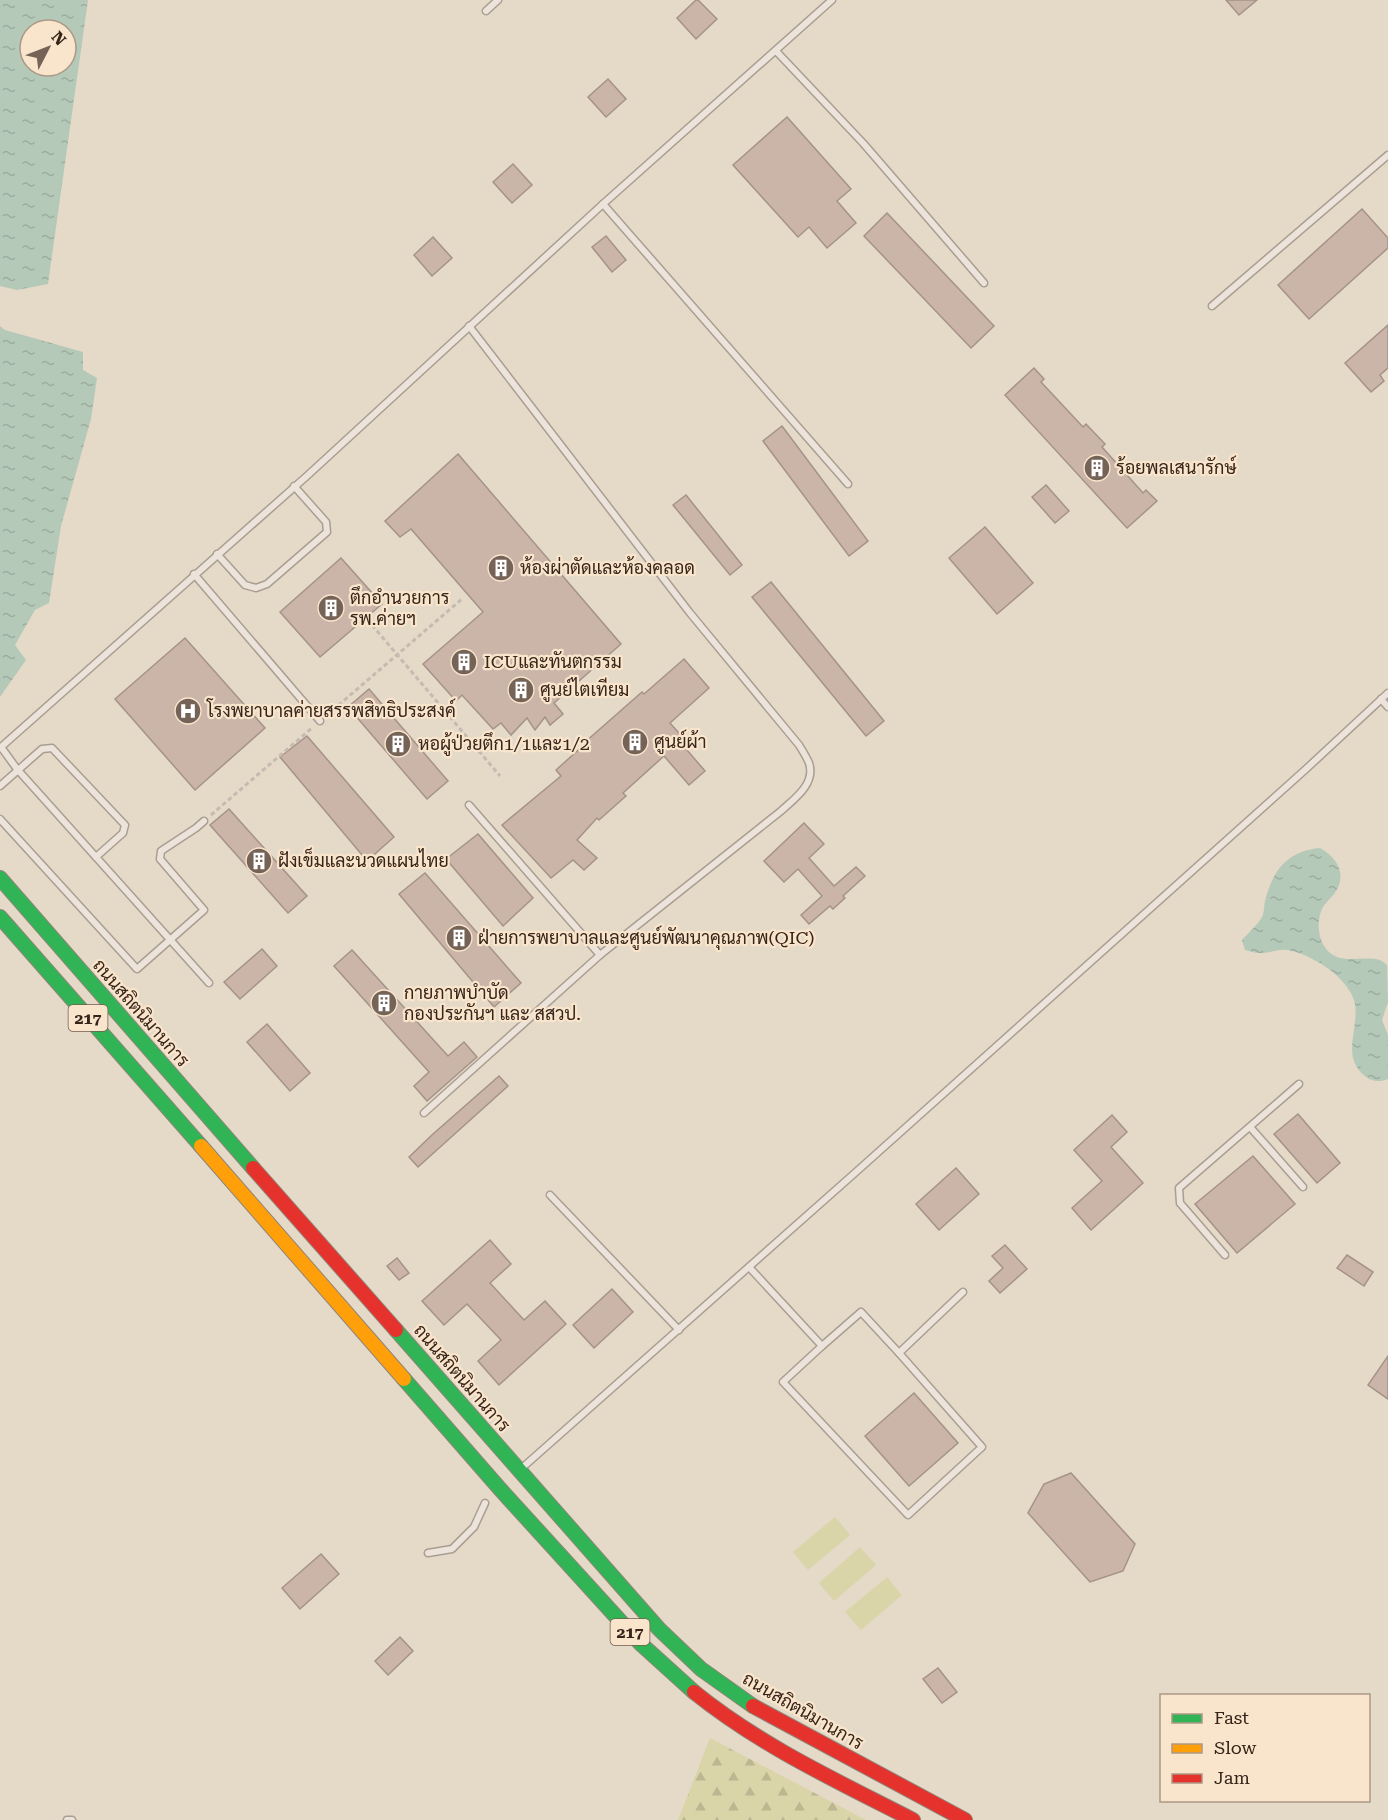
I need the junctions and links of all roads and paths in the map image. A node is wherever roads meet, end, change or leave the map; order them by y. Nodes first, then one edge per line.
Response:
1 (498, 0) edge
2 (832, 0) edge
3 (486, 11) dead end
4 (776, 51) junction
5 (1388, 155) edge
6 (603, 204) junction
7 (984, 283) dead end
8 (1212, 306) dead end
9 (470, 326) junction
10 (848, 484) dead end
11 (294, 486) junction
12 (217, 554) junction
13 (194, 574) junction
14 (462, 599) dead end
15 (372, 625) dead end
16 (397, 655) junction
17 (1388, 693) edge
18 (1381, 699) junction
19 (1388, 706) edge
20 (320, 721) junction
21 (0, 748) edge
22 (17, 769) junction
23 (500, 776) dead end
24 (0, 786) edge
25 (469, 805) dead end
26 (0, 819) edge
27 (204, 821) joint
28 (96, 857) junction
29 (0, 878) edge
30 (0, 917) edge
31 (170, 940) junction
32 (600, 954) junction
33 (209, 983) dead end
34 (1299, 1084) dead end
35 (424, 1113) dead end
36 (1250, 1127) junction
37 (1303, 1187) dead end
38 (550, 1195) dead end
39 (1225, 1255) dead end
40 (749, 1267) junction
41 (963, 1292) dead end
42 (679, 1330) junction
43 (822, 1346) junction
44 (899, 1353) junction
45 (520, 1471) junction
46 (500, 1489) junction
47 (484, 1503) dead end
48 (428, 1553) dead end
49 (67, 1820) edge
50 (72, 1820) edge
51 (913, 1820) edge
52 (965, 1820) edge

1 - 3 lane
2 - 4 lane
4 - 6 lane
4 - 7 lane
5 - 8 lane
6 - 9 lane
6 - 10 lane
9 - 11 lane
9 - 32 lane
11 - 12 lane
11 - 12 lane
12 - 13 lane
13 - 20 lane
13 - 21 lane
14 - 16 path
15 - 16 path
16 - 20 path
16 - 23 path
17 - 18 lane
18 - 19 lane
18 - 40 lane
20 - 27 path
21 - 22 lane
22 - 24 lane
22 - 28 lane
22 - 28 lane
25 - 32 lane
26 - 31 lane
27 - 31 lane
28 - 31 lane
29 - 45 main road, ถนนสถิตนิมานการ / 217
30 - 46 main road, 217
31 - 33 lane
32 - 35 lane
34 - 36 lane
36 - 37 lane
36 - 39 lane
38 - 42 lane
40 - 42 lane
40 - 43 lane
41 - 44 lane
42 - 45 lane
43 - 44 lane
43 - 44 lane
45 - 46 main road
45 - 52 main road, ถนนสถิตนิมานการ / 217
46 - 51 main road, 217
47 - 48 lane
49 - 50 lane

